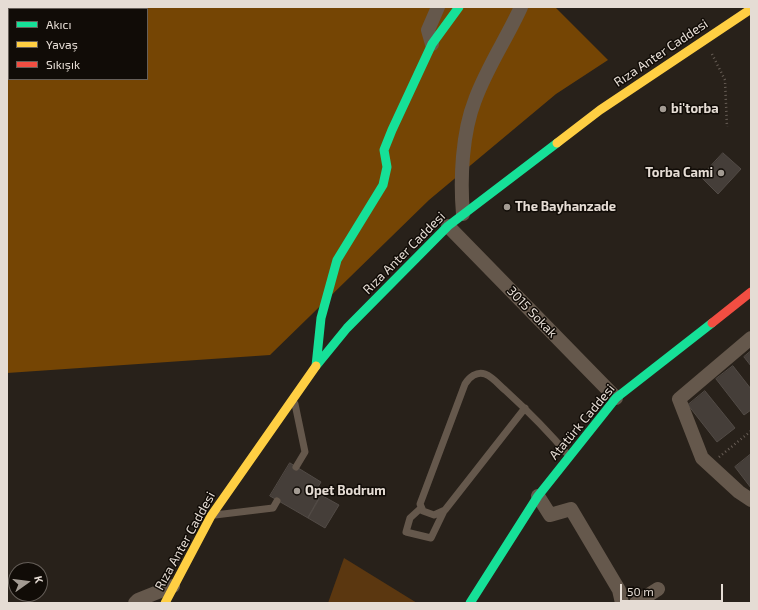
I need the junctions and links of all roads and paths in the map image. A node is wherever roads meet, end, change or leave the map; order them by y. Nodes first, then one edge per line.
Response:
1 (438, 7) edge
2 (459, 7) edge
3 (522, 7) edge
4 (751, 9) edge
5 (432, 44) junction
6 (710, 50) dead end
7 (727, 127) dead end
8 (463, 214) junction
9 (448, 226) junction
10 (751, 292) edge
11 (751, 338) edge
12 (316, 366) junction
13 (293, 398) junction
14 (616, 398) junction
15 (525, 408) junction
16 (751, 431) edge
17 (570, 456) junction
18 (710, 465) junction
19 (296, 467) dead end
20 (538, 496) junction
21 (751, 500) edge
22 (277, 501) dead end
23 (421, 508) junction
24 (445, 510) junction
25 (211, 516) junction
26 (173, 586) junction
27 (658, 589) dead end
28 (135, 603) edge
29 (165, 603) edge
30 (470, 603) edge
31 (622, 603) edge
32 (636, 603) edge

1 - 5 street
2 - 5 main road
3 - 8 street
4 - 8 main road, Rıza Anter Caddesi
5 - 12 main road
6 - 7 path
8 - 9 main road, Rıza Anter Caddesi
9 - 12 main road, Rıza Anter Caddesi
9 - 14 street, 3015 Sokak
10 - 14 main road, Atatürk Caddesi
11 - 18 street
12 - 13 main road, Rıza Anter Caddesi
13 - 19 lane
13 - 25 main road, Rıza Anter Caddesi
14 - 17 main road, Atatürk Caddesi
15 - 17 lane
15 - 23 lane
15 - 24 lane
16 - 18 path
17 - 20 main road, Atatürk Caddesi
18 - 21 street
20 - 30 main road, Atatürk Caddesi
20 - 31 street
22 - 25 lane
23 - 24 lane
23 - 24 lane
25 - 26 main road, Rıza Anter Caddesi
26 - 28 street
26 - 29 main road, Rıza Anter Caddesi
27 - 32 street

